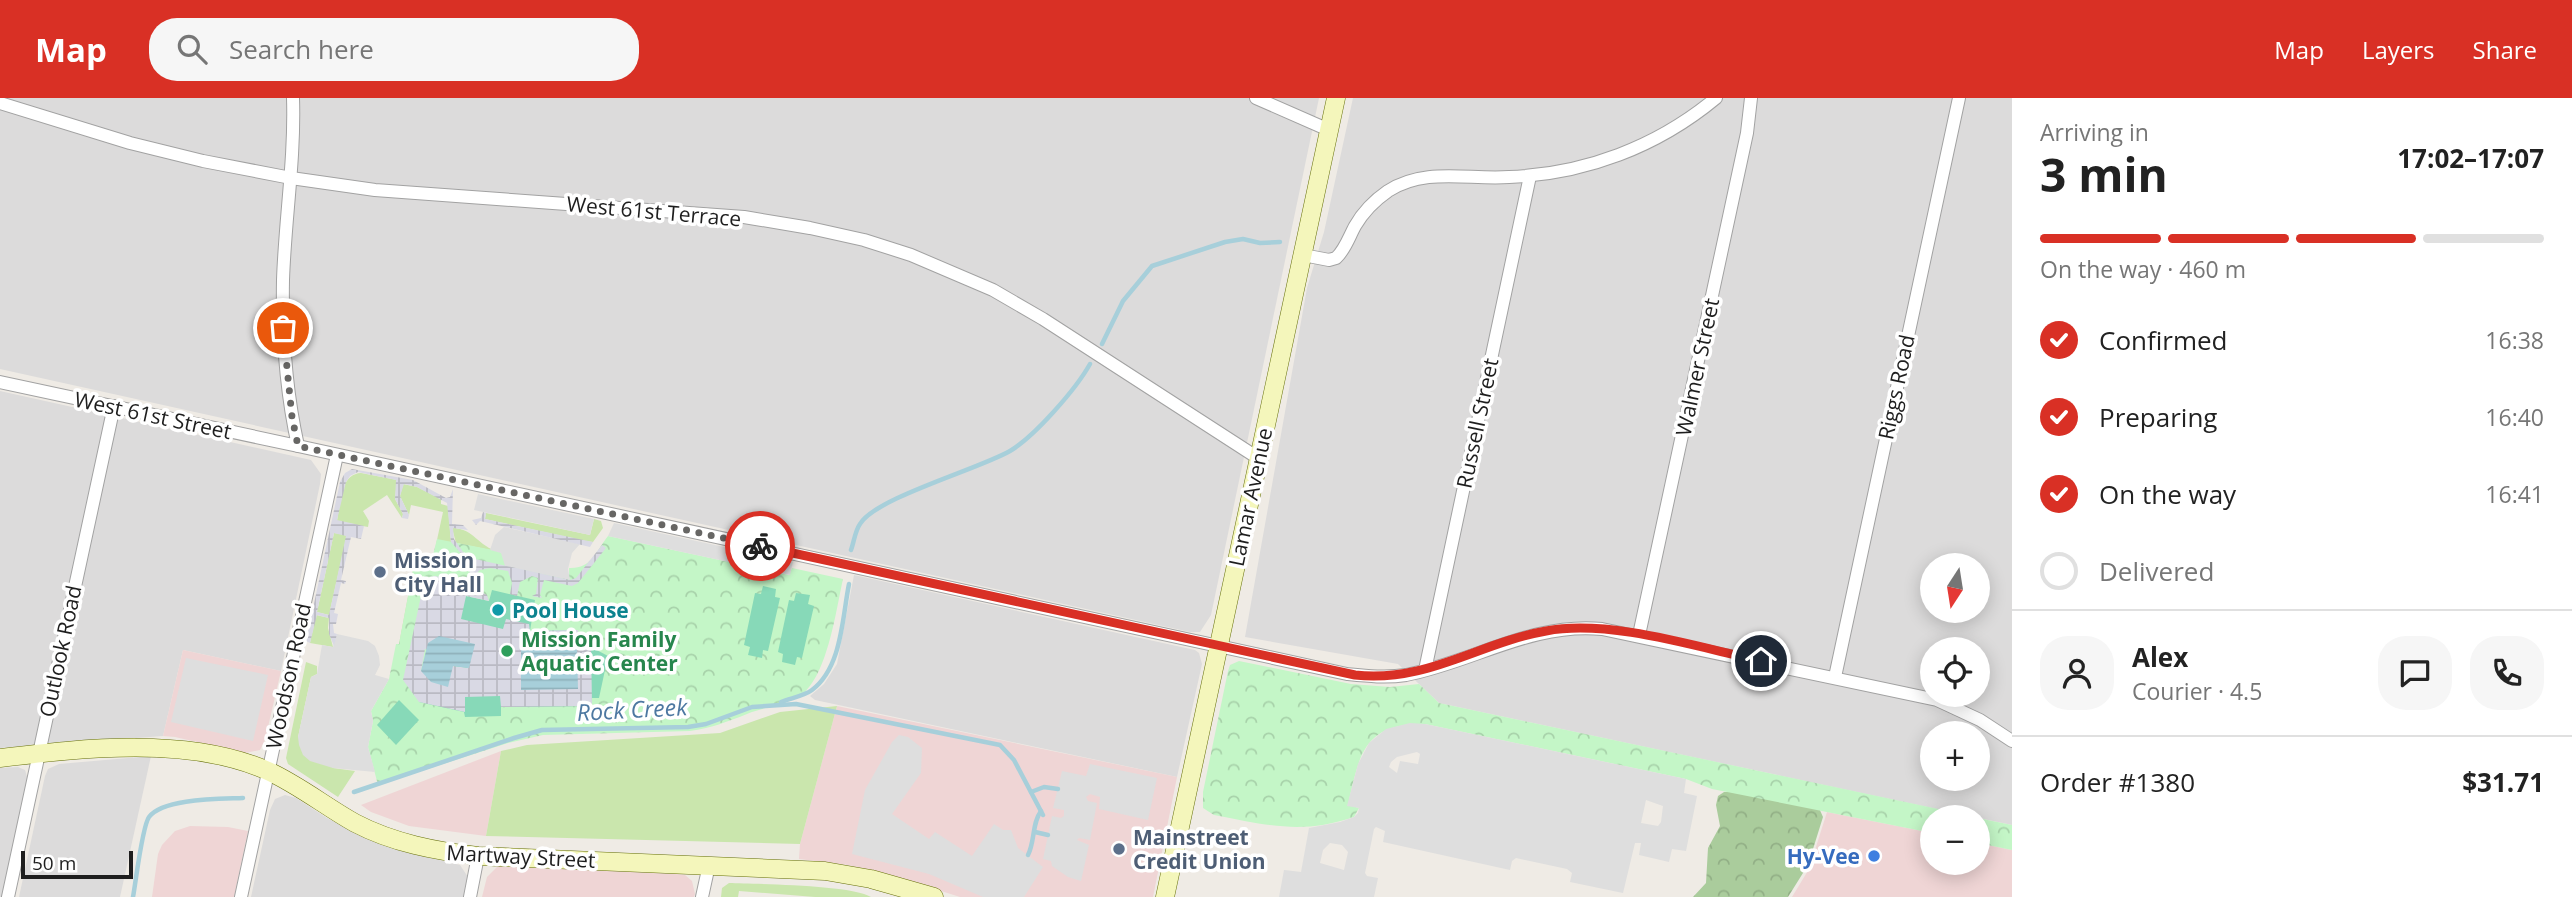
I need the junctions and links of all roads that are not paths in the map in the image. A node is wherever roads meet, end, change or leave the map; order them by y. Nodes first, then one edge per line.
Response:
1 (293, 98) edge
2 (1256, 98) edge
3 (1336, 98) edge
4 (1716, 98) edge
5 (1751, 98) edge
6 (1959, 98) edge
7 (0, 103) edge
8 (1329, 130) junction
9 (1530, 176) junction
10 (291, 178) junction
11 (1303, 255) junction
12 (0, 382) edge
13 (114, 406) junction
14 (297, 442) junction
15 (337, 455) junction
16 (1258, 458) junction
17 (1639, 635) junction
18 (1219, 647) junction
19 (1425, 670) junction
20 (1835, 677) junction
21 (2012, 741) edge
22 (38, 753) junction
23 (0, 758) edge
24 (268, 771) junction
25 (478, 856) junction
26 (709, 865) junction
27 (8, 897) edge
28 (241, 897) edge
29 (470, 897) edge
30 (702, 897) edge
31 (934, 897) edge
32 (1165, 897) edge

1 - 10 street
2 - 8 street
3 - 8 street, Lamar Avenue
4 - 9 street
5 - 17 street, Walmer Street
6 - 20 street, Riggs Road
7 - 10 street, West 61st Terrace
8 - 11 street, Lamar Avenue
9 - 11 street
9 - 19 street, Russell Street
10 - 14 street
10 - 16 street, West 61st Terrace
11 - 16 street, Lamar Avenue
12 - 13 street, West 61st Street
13 - 14 street, West 61st Street
13 - 22 street, Outlook Road
14 - 15 street, West 61st Street
15 - 18 street
15 - 24 street, Woodson Road
16 - 18 street, Lamar Avenue
17 - 19 street
17 - 20 street
18 - 19 street
18 - 32 street, Lamar Avenue
20 - 21 street
22 - 23 street, Martway Street
22 - 24 street, Martway Street
22 - 27 street, Outlook Road
24 - 25 street, Martway Street
24 - 28 street, Woodson Road
25 - 26 street, Martway Street
25 - 29 street
26 - 30 street
26 - 31 street, Martway Street

